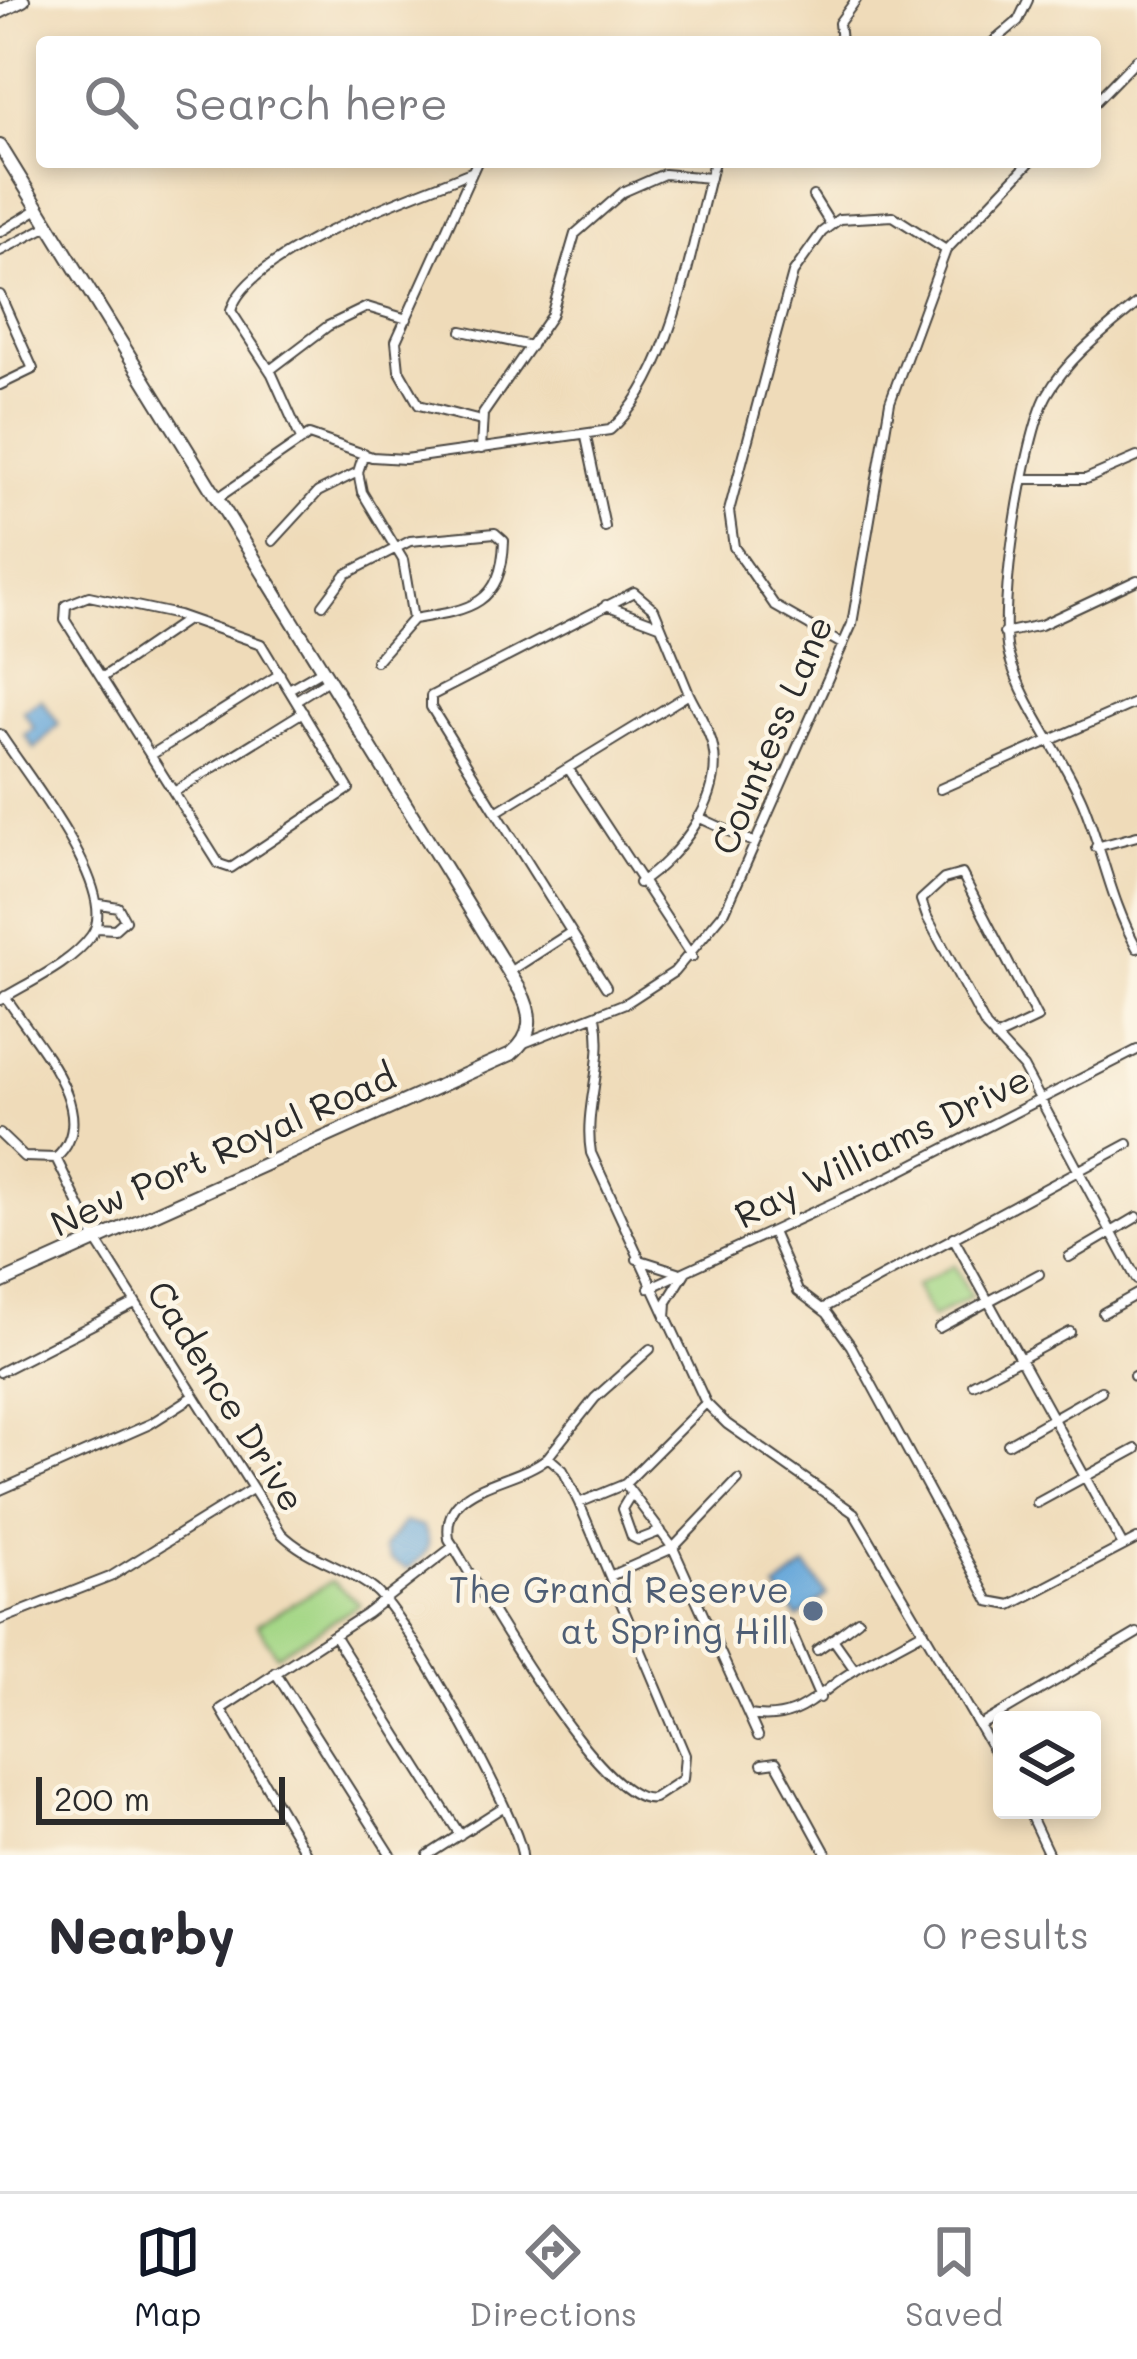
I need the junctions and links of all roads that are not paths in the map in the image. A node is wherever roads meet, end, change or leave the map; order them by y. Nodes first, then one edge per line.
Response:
1 (23, 0) edge
2 (855, 0) edge
3 (1028, 0) edge
4 (0, 12) edge
5 (840, 36) edge
6 (1000, 36) edge
7 (1137, 59) edge
8 (1101, 96) edge
9 (0, 146) edge
10 (473, 168) edge
11 (712, 168) edge
12 (1024, 168) edge
13 (471, 172) junction
14 (710, 178) junction
15 (813, 196) dead end
16 (38, 209) junction
17 (831, 225) junction
18 (48, 226) junction
19 (0, 232) edge
20 (0, 250) edge
21 (946, 250) junction
22 (0, 295) edge
23 (1137, 304) edge
24 (407, 320) junction
25 (462, 331) dead end
26 (531, 346) junction
27 (270, 370) junction
28 (0, 385) edge
29 (481, 421) junction
30 (586, 436) junction
31 (301, 439) junction
32 (481, 449) junction
33 (364, 454) junction
34 (1137, 458) edge
35 (358, 472) junction
36 (1026, 479) junction
37 (219, 497) junction
38 (605, 527) dead end
39 (273, 541) dead end
40 (397, 547) junction
41 (1137, 580) edge
42 (606, 604) junction
43 (322, 605) dead end
44 (190, 618) junction
45 (413, 620) junction
46 (661, 625) junction
47 (1004, 633) junction
48 (842, 644) junction
49 (376, 661) dead end
50 (280, 674) junction
51 (325, 675) junction
52 (103, 677) junction
53 (289, 689) junction
54 (689, 694) junction
55 (296, 700) junction
56 (1137, 702) edge
57 (303, 712) junction
58 (0, 734) edge
59 (1052, 740) junction
60 (11, 751) junction
61 (151, 754) junction
62 (0, 758) edge
63 (568, 768) junction
64 (940, 789) dead end
65 (174, 792) junction
66 (496, 812) junction
67 (698, 817) junction
68 (1137, 836) edge
69 (755, 843) junction
70 (1096, 848) junction
71 (639, 883) junction
72 (100, 904) junction
73 (96, 928) junction
74 (571, 932) junction
75 (1137, 948) edge
76 (692, 957) junction
77 (509, 972) junction
78 (606, 988) dead end
79 (3, 998) edge
80 (596, 1017) junction
81 (995, 1038) junction
82 (524, 1042) junction
83 (1137, 1050) edge
84 (1037, 1102) junction
85 (0, 1134) edge
86 (1127, 1144) dead end
87 (56, 1158) junction
88 (1076, 1171) junction
89 (1137, 1217) edge
90 (772, 1232) junction
91 (1111, 1233) junction
92 (953, 1237) junction
93 (95, 1238) junction
94 (1069, 1258) dead end
95 (637, 1259) junction
96 (686, 1272) junction
97 (1039, 1274) dead end
98 (1137, 1280) edge
99 (0, 1282) edge
100 (649, 1288) junction
101 (1137, 1294) edge
102 (988, 1301) junction
103 (135, 1303) junction
104 (821, 1310) junction
105 (1103, 1313) dead end
106 (665, 1324) junction
107 (939, 1328) dead end
108 (1070, 1332) dead end
109 (650, 1349) dead end
110 (1020, 1359) junction
111 (0, 1372) edge
112 (973, 1384) dead end
113 (1101, 1391) dead end
114 (194, 1396) junction
115 (706, 1403) junction
116 (1053, 1419) junction
117 (1008, 1444) dead end
118 (1136, 1449) edge
119 (548, 1457) junction
120 (1086, 1476) junction
121 (738, 1480) dead end
122 (625, 1484) junction
123 (252, 1489) junction
124 (0, 1490) edge
125 (631, 1494) junction
126 (579, 1503) junction
127 (1037, 1503) dead end
128 (662, 1531) junction
129 (1137, 1539) edge
130 (454, 1546) junction
131 (1124, 1546) junction
132 (674, 1548) junction
133 (610, 1576) junction
134 (384, 1599) junction
135 (0, 1620) edge
136 (857, 1621) dead end
137 (788, 1624) dead end
138 (924, 1631) junction
139 (1137, 1633) edge
140 (334, 1635) junction
141 (833, 1639) junction
142 (818, 1651) dead end
143 (855, 1670) junction
144 (275, 1672) junction
145 (820, 1698) junction
146 (749, 1715) junction
147 (980, 1726) junction
148 (758, 1736) dead end
149 (993, 1750) edge
150 (762, 1764) dead end
151 (503, 1808) junction
152 (1032, 1819) edge
153 (460, 1835) junction
154 (307, 1855) edge
155 (391, 1855) edge
156 (428, 1855) edge
157 (522, 1855) edge
158 (827, 1855) edge
159 (1048, 1855) edge

1 - 4 main road
2 - 5 street
3 - 6 street
7 - 8 street
9 - 16 main road
10 - 13 street
11 - 14 street
12 - 21 street, Countess Lane
13 - 24 street
13 - 27 street
14 - 26 street
14 - 30 street
15 - 17 street
16 - 18 main road
16 - 19 street
17 - 21 street
17 - 48 street
18 - 20 street
18 - 37 main road
21 - 48 street, Countess Lane
22 - 28 street
23 - 36 street
24 - 27 street
24 - 29 street
25 - 26 street
26 - 29 street
27 - 31 street
29 - 32 street
30 - 32 street
30 - 38 street
31 - 33 street
31 - 37 street
32 - 33 street
33 - 35 street
34 - 36 street
35 - 39 street
35 - 40 street
36 - 47 street
37 - 51 main road
40 - 43 street
40 - 45 street
40 - 45 street
41 - 47 street
42 - 46 street
42 - 46 street
42 - 66 street
44 - 50 street
44 - 52 street
44 - 52 street
45 - 49 street
46 - 54 street
47 - 59 street
48 - 69 street, Countess Lane
50 - 53 street
50 - 61 street
51 - 53 street
51 - 55 street
51 - 77 main road
52 - 61 street
53 - 55 street
54 - 63 street
54 - 67 street
55 - 57 street
56 - 59 street
57 - 65 street
57 - 65 street
58 - 60 street
59 - 64 street
59 - 70 street
60 - 62 street
60 - 72 street
61 - 65 street
63 - 66 street
63 - 71 street
66 - 74 street
67 - 69 street
67 - 71 street
68 - 70 street
69 - 76 street, Countess Lane
70 - 75 street
71 - 76 street
72 - 73 street
72 - 73 street
73 - 79 street
74 - 77 street
74 - 78 street
76 - 80 street, Countess Lane
77 - 82 main road
79 - 87 street
80 - 82 street, Countess Lane
80 - 95 street
81 - 81 street
81 - 84 street
82 - 93 main road, New Port Royal Road
83 - 84 street, Ray Williams Drive
84 - 88 street
84 - 90 street, Ray Williams Drive
85 - 87 street
86 - 88 street
87 - 93 street, Cadence Drive
88 - 91 street
88 - 92 street
89 - 91 street
90 - 96 street, Ray Williams Drive
90 - 104 street
91 - 94 street
91 - 98 street
92 - 102 street
92 - 104 street
93 - 99 main road, New Port Royal Road
93 - 103 street, Cadence Drive
95 - 96 street
95 - 100 street
96 - 100 street, Ray Williams Drive
96 - 106 street
97 - 102 street
100 - 106 street
101 - 105 street
102 - 107 street
102 - 110 street
103 - 111 street
103 - 114 street, Cadence Drive
104 - 131 street
106 - 115 street
108 - 110 street
109 - 119 street
110 - 112 street
110 - 116 street
113 - 116 street
114 - 123 street, Cadence Drive
114 - 124 street
115 - 122 street
115 - 138 street
116 - 117 street
116 - 120 street
118 - 120 street
119 - 126 street
119 - 130 street
120 - 127 street
120 - 131 street
121 - 132 street
122 - 125 street
122 - 126 street
123 - 134 street, Cadence Drive
123 - 135 street
125 - 128 street
125 - 128 street
126 - 133 street
128 - 132 street
129 - 131 street
130 - 133 street
130 - 134 street
132 - 133 street
132 - 146 street
134 - 140 street
134 - 151 street, Cadence Drive
136 - 141 street
137 - 145 street
138 - 143 street
138 - 147 street
139 - 147 street
140 - 144 street
140 - 153 street
141 - 142 street
141 - 143 street
143 - 145 street
144 - 154 street
144 - 155 street
145 - 146 street
146 - 148 street
147 - 149 street
150 - 158 street
151 - 153 street
151 - 157 street, Cadence Drive
152 - 159 street
153 - 156 street

